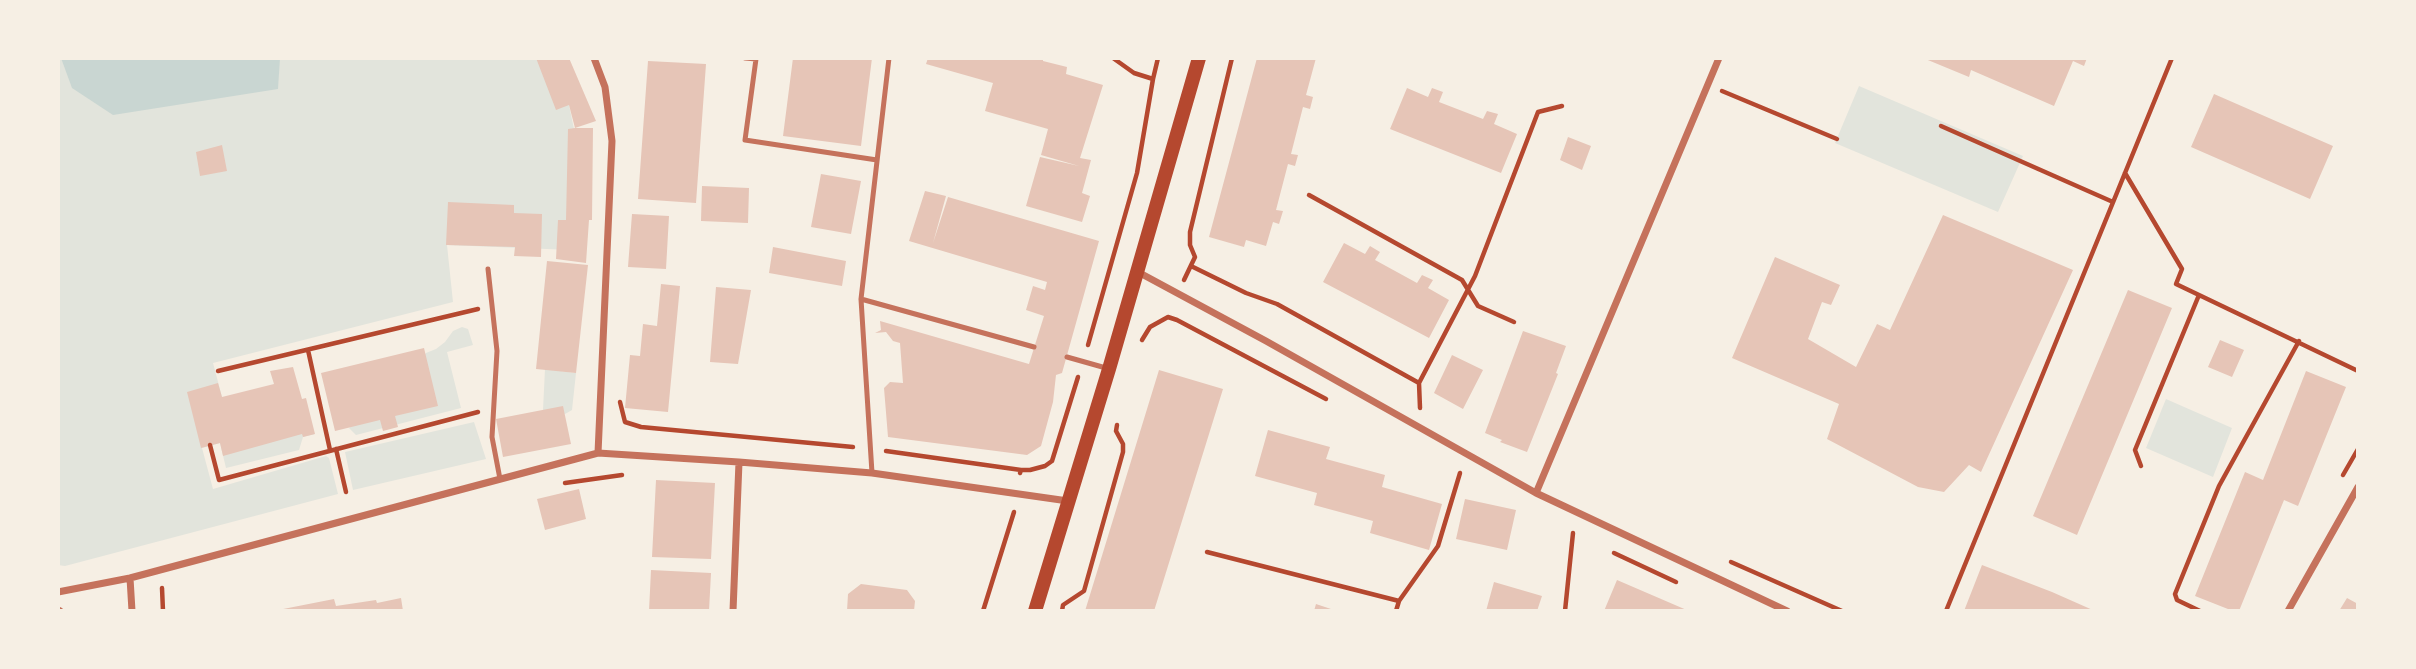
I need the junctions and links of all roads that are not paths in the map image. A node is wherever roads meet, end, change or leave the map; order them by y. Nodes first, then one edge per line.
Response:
1 (594, 58) edge
2 (745, 58) edge
3 (889, 58) edge
4 (1199, 58) edge
5 (1719, 58) edge
6 (877, 160) junction
7 (488, 269) dead end
8 (1137, 272) junction
9 (861, 299) junction
10 (1034, 348) dead end
11 (1067, 357) dead end
12 (1109, 369) junction
13 (598, 453) junction
14 (739, 461) junction
15 (872, 473) junction
16 (500, 479) junction
17 (2358, 486) edge
18 (1535, 493) junction
19 (1068, 501) junction
20 (130, 578) junction
21 (58, 592) edge
22 (132, 611) edge
23 (733, 611) edge
24 (1035, 611) edge
25 (1787, 611) edge
26 (2288, 611) edge

1 - 13 street
2 - 6 lane
3 - 6 lane
4 - 8 main road
5 - 18 street
6 - 9 lane
7 - 16 lane
8 - 12 main road
8 - 18 street
9 - 10 lane
9 - 15 lane
11 - 12 lane
12 - 19 main road
13 - 14 street
13 - 16 street
14 - 15 street
14 - 23 street
15 - 19 street
16 - 20 street
17 - 26 street
18 - 25 street
19 - 24 main road
20 - 21 street
20 - 22 street

